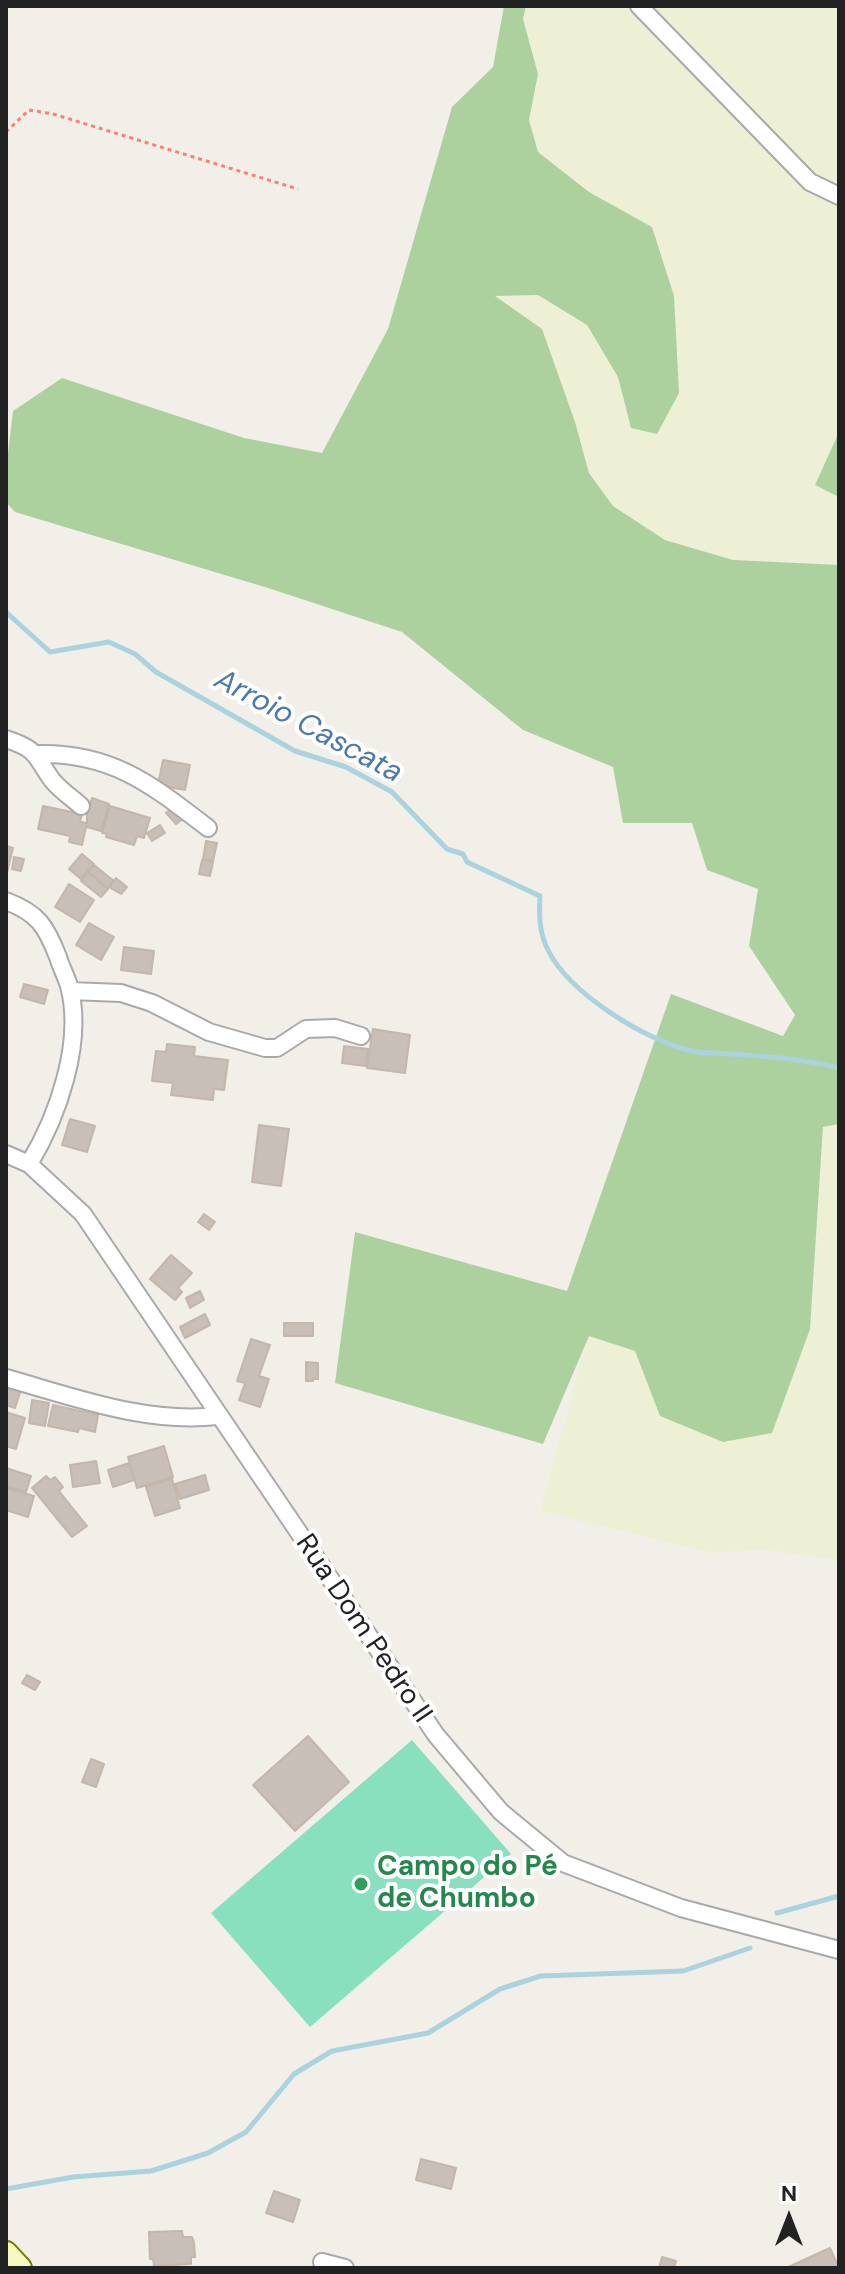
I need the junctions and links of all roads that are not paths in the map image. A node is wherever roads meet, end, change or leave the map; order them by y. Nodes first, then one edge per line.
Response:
1 (639, 6) edge
2 (839, 196) edge
3 (6, 739) edge
4 (37, 754) junction
5 (81, 806) dead end
6 (208, 828) dead end
7 (6, 901) edge
8 (70, 991) junction
9 (361, 1036) dead end
10 (6, 1154) edge
11 (29, 1164) junction
12 (6, 1378) edge
13 (217, 1416) junction
14 (839, 1950) edge
15 (6, 2253) edge
16 (322, 2262) dead end
17 (20, 2268) edge
18 (345, 2268) edge

1 - 2 street
3 - 4 street
4 - 5 street
4 - 6 street
7 - 8 street
8 - 9 street
8 - 11 street
10 - 11 street, Rua Dom Pedro II
11 - 13 street, Rua Dom Pedro II
12 - 13 street
13 - 14 street, Rua Dom Pedro II
15 - 17 main road
16 - 18 street

